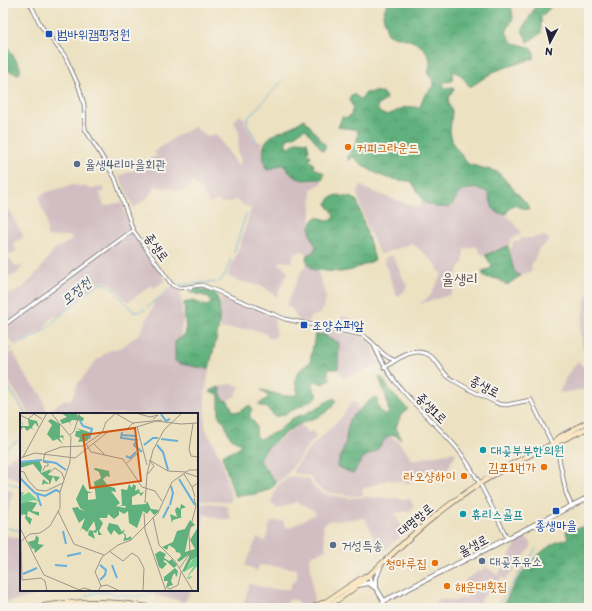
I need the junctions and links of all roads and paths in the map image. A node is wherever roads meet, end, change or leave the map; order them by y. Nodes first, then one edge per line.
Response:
1 (30, 3) edge
2 (133, 230) junction
3 (3, 326) edge
4 (373, 344) junction
5 (394, 360) junction
6 (384, 368) junction
7 (589, 421) edge
8 (589, 427) edge
9 (553, 443) junction
10 (480, 484) junction
11 (589, 497) edge
12 (572, 506) junction
13 (507, 538) junction
14 (382, 562) junction
15 (368, 575) junction
16 (357, 586) junction
17 (376, 588) junction
18 (384, 601) junction
19 (110, 607) edge
20 (32, 608) edge
21 (54, 608) edge
22 (129, 608) edge
23 (154, 608) edge
24 (311, 608) edge
25 (323, 608) edge
26 (381, 608) edge

1 - 2 street, 종생로
2 - 3 street
2 - 4 street, 종생로
4 - 5 street, 종생로
4 - 6 street, 종생1로
5 - 6 street, 종생로
5 - 9 street, 종생로
6 - 10 street, 종생1로
7 - 9 main road, 대명항로
8 - 9 main road, 대명항로
9 - 10 main road, 대명항로
9 - 12 street
10 - 13 street
10 - 14 main road, 대명항로
11 - 12 street, 율생로
12 - 13 street, 율생로
13 - 18 street, 율생로
14 - 15 main road, 대명항로
14 - 17 street
15 - 16 main road, 대명항로
15 - 17 street
15 - 24 main road, 대명항로
16 - 17 street
16 - 25 main road, 대명항로
17 - 18 street
18 - 26 street
19 - 21 main road
19 - 22 main road
20 - 23 main road

